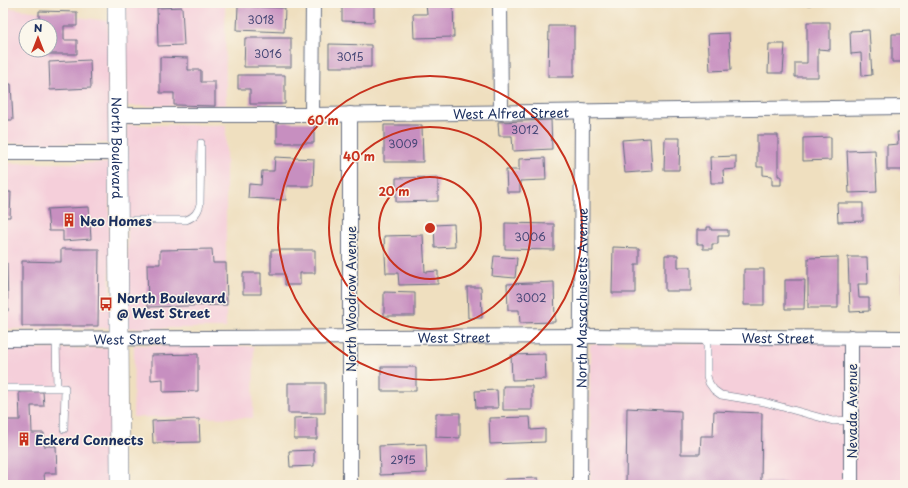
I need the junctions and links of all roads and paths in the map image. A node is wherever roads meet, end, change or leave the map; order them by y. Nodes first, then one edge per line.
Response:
1 (117, 3) edge
2 (313, 3) edge
3 (500, 3) edge
4 (905, 107) edge
5 (582, 111) junction
6 (501, 113) junction
7 (350, 114) junction
8 (118, 115) junction
9 (312, 115) junction
10 (201, 143) dead end
11 (3, 153) edge
12 (118, 153) junction
13 (118, 220) junction
14 (581, 336) junction
15 (707, 336) junction
16 (350, 337) junction
17 (851, 337) junction
18 (56, 338) junction
19 (119, 338) junction
20 (905, 338) edge
21 (3, 339) edge
22 (3, 388) edge
23 (57, 388) junction
24 (851, 420) junction
25 (64, 429) dead end
26 (120, 485) edge
27 (350, 485) edge
28 (580, 485) edge
29 (851, 485) edge

1 - 8 street, North Boulevard
2 - 9 street
3 - 6 street
4 - 5 street, West Alfred Street
5 - 6 street, West Alfred Street
5 - 14 street, North Massachusetts Avenue
6 - 7 street, West Alfred Street
7 - 9 street, West Alfred Street
7 - 16 street, North Woodrow Avenue
8 - 9 street, West Alfred Street
8 - 12 street, North Boulevard
10 - 13 lane
11 - 12 street
12 - 13 street, North Boulevard
13 - 19 street, North Boulevard
14 - 15 street, West Street
14 - 16 street, West Street
14 - 28 street, North Massachusetts Avenue
15 - 17 street, West Street
15 - 24 lane
16 - 19 street, West Street
16 - 27 street, North Woodrow Avenue
17 - 20 street, West Street
17 - 24 street, Nevada Avenue
18 - 19 street, West Street
18 - 21 street, West Street
18 - 23 lane
19 - 26 street, North Boulevard
22 - 23 lane
23 - 25 lane
24 - 29 street, Nevada Avenue

